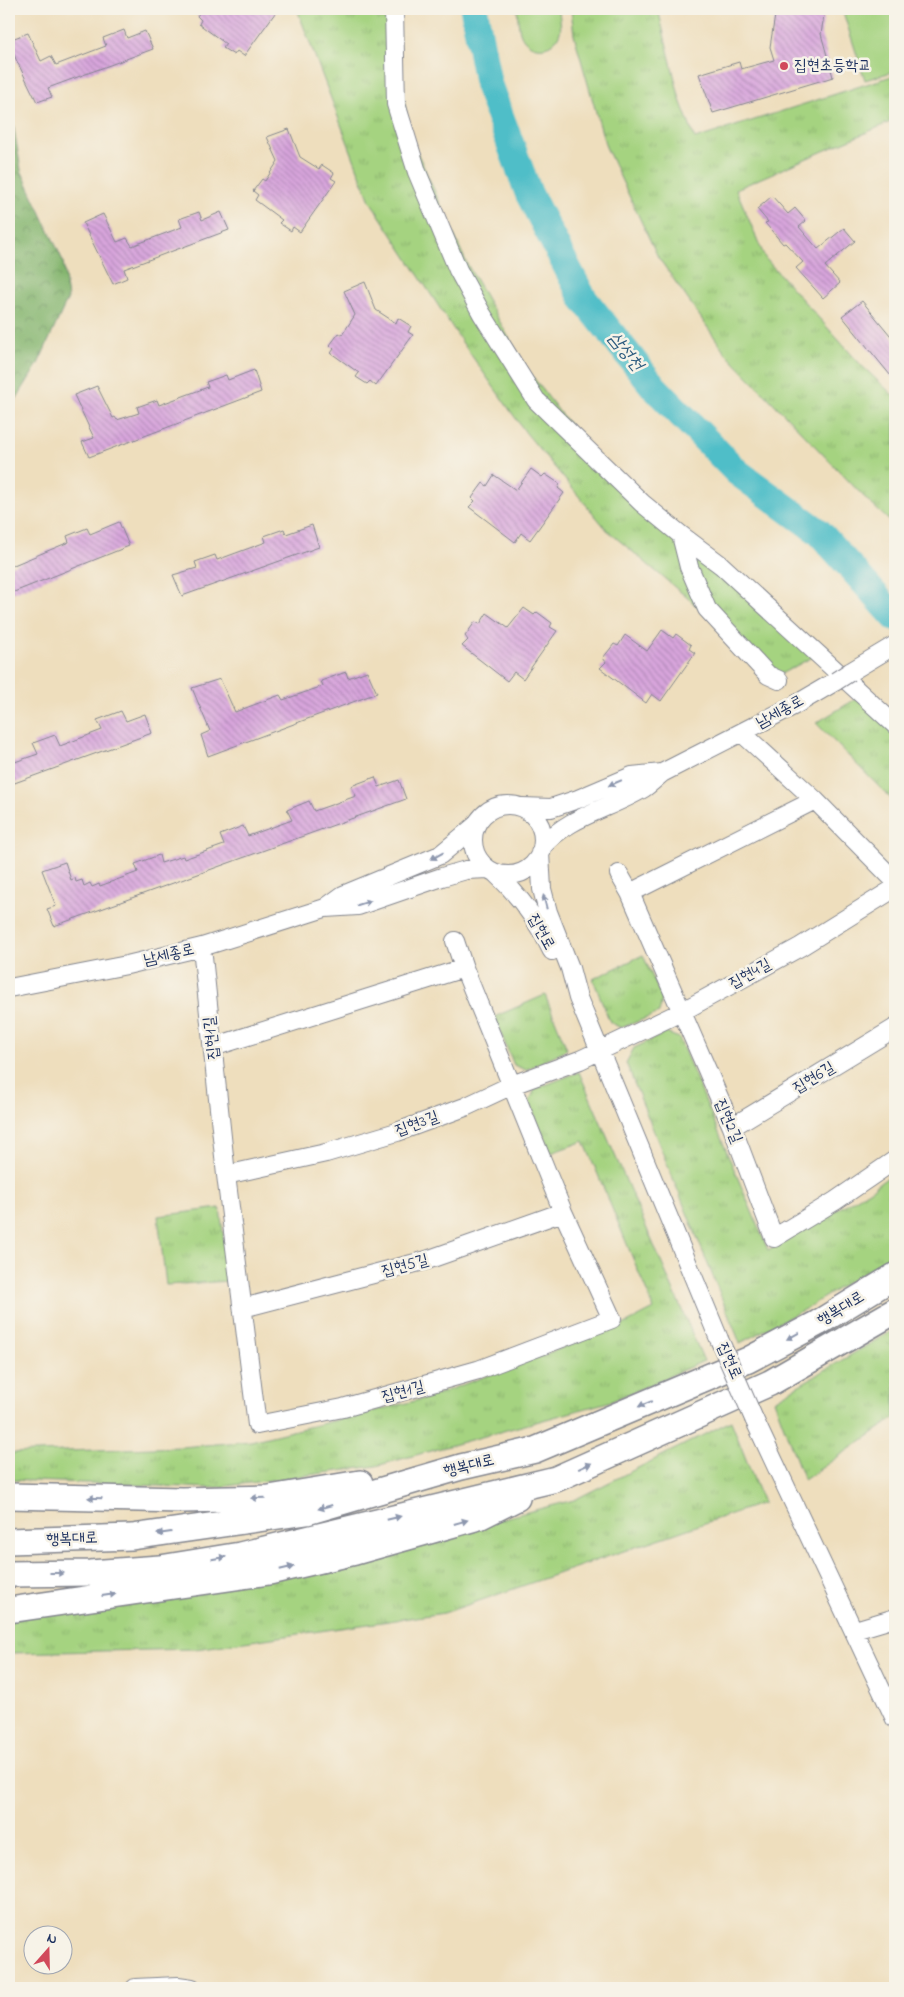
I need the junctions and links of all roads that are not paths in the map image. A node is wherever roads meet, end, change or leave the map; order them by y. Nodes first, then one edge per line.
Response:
1 (394, 9) edge
2 (681, 535) junction
3 (895, 645) edge
4 (780, 680) dead end
5 (895, 725) edge
6 (742, 733) junction
7 (662, 773) junction
8 (815, 800) junction
9 (522, 807) junction
10 (475, 826) junction
11 (541, 850) junction
12 (492, 871) junction
13 (619, 874) dead end
14 (895, 881) edge
15 (895, 888) edge
16 (630, 893) junction
17 (325, 908) junction
18 (455, 941) dead end
19 (202, 947) junction
20 (464, 968) junction
21 (9, 988) edge
22 (578, 998) junction
23 (681, 1012) junction
24 (895, 1028) edge
25 (213, 1047) junction
26 (600, 1051) junction
27 (512, 1085) junction
28 (732, 1127) junction
29 (895, 1160) edge
30 (226, 1175) junction
31 (563, 1212) junction
32 (895, 1276) edge
33 (243, 1308) junction
34 (895, 1311) edge
35 (461, 1467) junction
36 (556, 1479) junction
37 (9, 1496) edge
38 (9, 1541) edge
39 (9, 1574) edge
40 (9, 1610) edge
41 (895, 1618) edge
42 (855, 1630) junction
43 (895, 1718) edge
44 (135, 1988) edge
45 (192, 1988) edge

1 - 2 street
2 - 4 street
2 - 5 street
3 - 6 street, 남세종로
6 - 7 street, 남세종로
6 - 8 street
7 -> 9 street, 남세종로
7 - 11 street, 남세종로
8 - 14 street
8 - 16 street
9 - 10 street
9 - 11 street
10 - 12 street
10 -> 17 street, 남세종로
11 - 12 street
22 -> 11 street, 집현로
17 -> 12 street, 남세종로
12 - 22 street, 집현로
13 - 16 street, 집현2길
15 - 23 street, 집현4길
16 - 23 street, 집현2길
17 - 19 street, 남세종로
18 - 20 street, 집현1길
19 - 21 street, 남세종로
19 - 25 street, 집현1길
20 - 25 street
20 - 27 street, 집현1길
22 - 26 street, 집현로
23 - 26 street, 집현4길
23 - 28 street, 집현2길
24 - 28 street, 집현6길
25 - 30 street, 집현1길
26 - 27 street, 집현3길
26 - 42 street, 집현로, bridge
27 - 30 street, 집현3길
27 - 31 street, 집현1길
28 - 29 street, 집현2길
30 - 33 street, 집현1길
31 - 33 street, 집현5길
31 - 33 street, 집현1길
32 -> 35 highway, 행복대로
36 -> 34 highway, 행복대로
35 -> 37 highway
35 -> 38 highway, 행복대로
39 -> 36 highway, 행복대로
40 -> 36 highway
41 - 42 street
42 - 43 street, 집현로
44 - 45 street

